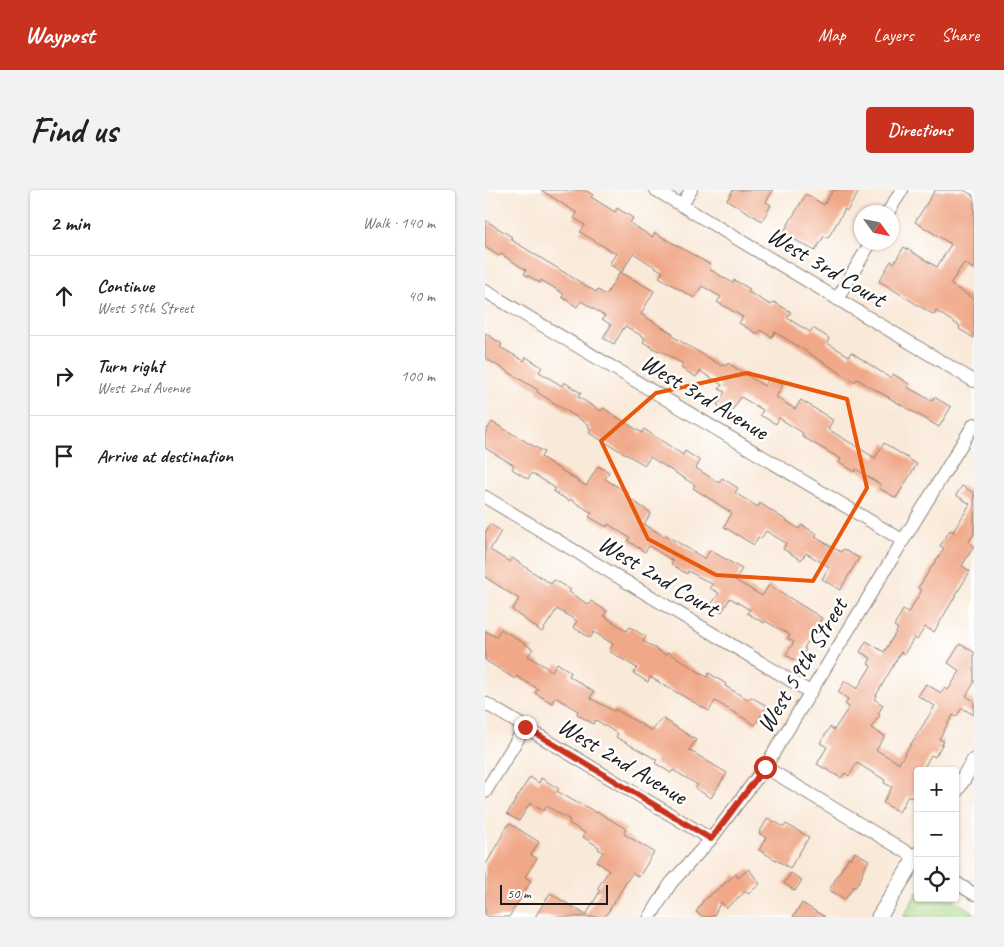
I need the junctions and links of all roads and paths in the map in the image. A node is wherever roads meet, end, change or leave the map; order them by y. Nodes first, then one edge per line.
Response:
1 (656, 190) edge
2 (691, 190) edge
3 (902, 190) edge
4 (682, 205) junction
5 (892, 205) edge
6 (866, 250) edge
7 (485, 291) edge
8 (837, 299) junction
9 (974, 381) edge
10 (974, 424) edge
11 (485, 497) edge
12 (902, 540) junction
13 (810, 692) junction
14 (485, 704) edge
15 (525, 727) junction
16 (974, 761) edge
17 (765, 767) junction
18 (959, 785) edge
19 (485, 792) edge
20 (711, 839) junction
21 (914, 855) edge
22 (914, 862) edge
23 (959, 885) edge
24 (974, 894) edge
25 (650, 917) edge
26 (879, 917) edge

1 - 4 street, West 3rd Court
2 - 4 street
3 - 5 street
4 - 8 street, West 3rd Court
6 - 8 street
7 - 12 street, West 3rd Avenue
8 - 9 street, West 3rd Court
10 - 12 street, West 59th Street
11 - 13 street, West 2nd Court
12 - 13 street, West 59th Street
13 - 17 street, West 59th Street
14 - 15 street, West 2nd Avenue
15 - 19 street
15 - 20 street, West 2nd Avenue
16 - 18 street
17 - 20 street, West 59th Street
17 - 21 street
20 - 25 street, West 59th Street
22 - 26 street
23 - 24 street

